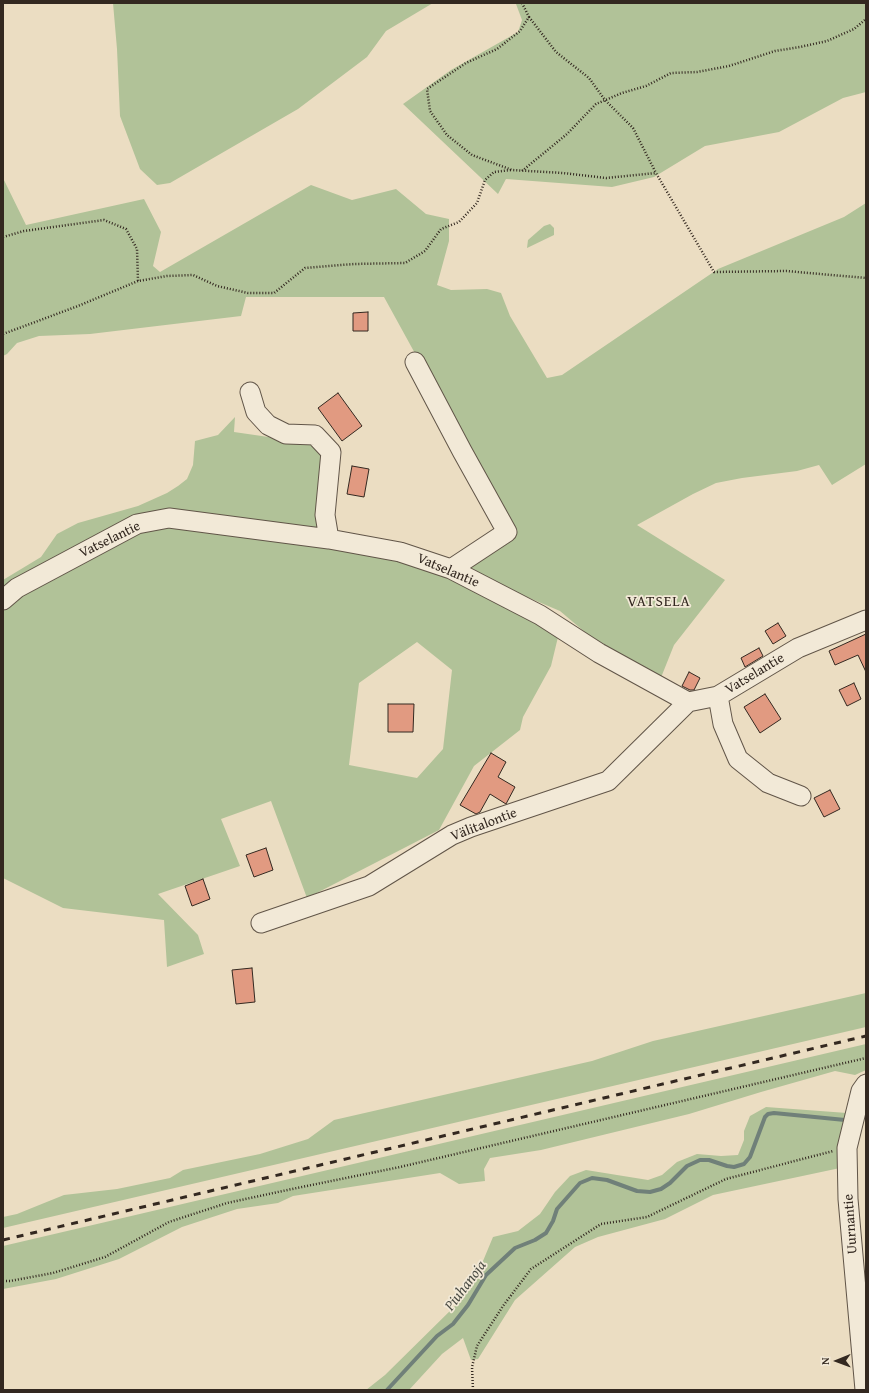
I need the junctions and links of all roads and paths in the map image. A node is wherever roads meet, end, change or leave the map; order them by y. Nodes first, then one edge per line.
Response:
1 (522, 3) edge
2 (530, 17) junction
3 (866, 19) edge
4 (605, 100) junction
5 (512, 170) junction
6 (522, 171) junction
7 (656, 173) junction
8 (3, 237) edge
9 (866, 278) edge
10 (138, 281) junction
11 (3, 334) edge
12 (415, 362) dead end
13 (250, 392) dead end
14 (329, 538) junction
15 (450, 569) junction
16 (3, 600) edge
17 (866, 620) edge
18 (718, 696) junction
19 (688, 702) junction
20 (800, 796) dead end
21 (261, 923) dead end
22 (866, 1058) edge
23 (866, 1084) edge
24 (847, 1148) junction
25 (3, 1281) edge
26 (474, 1390) edge
27 (865, 1390) edge

1 - 2 path
2 - 4 path
2 - 5 path
3 - 4 path
4 - 6 path
4 - 7 path
5 - 6 path
5 - 10 path
6 - 7 path
7 - 9 path
8 - 10 path
10 - 11 path
12 - 15 street
13 - 14 street
14 - 15 street, Vatselantie
14 - 16 street, Vatselantie
15 - 19 street, Vatselantie
17 - 18 street, Vatselantie
18 - 19 street, Vatselantie
18 - 20 street
19 - 21 street, Välitalontie
22 - 25 path
23 - 24 street, Uurnantie
24 - 26 path
24 - 27 street, Uurnantie

